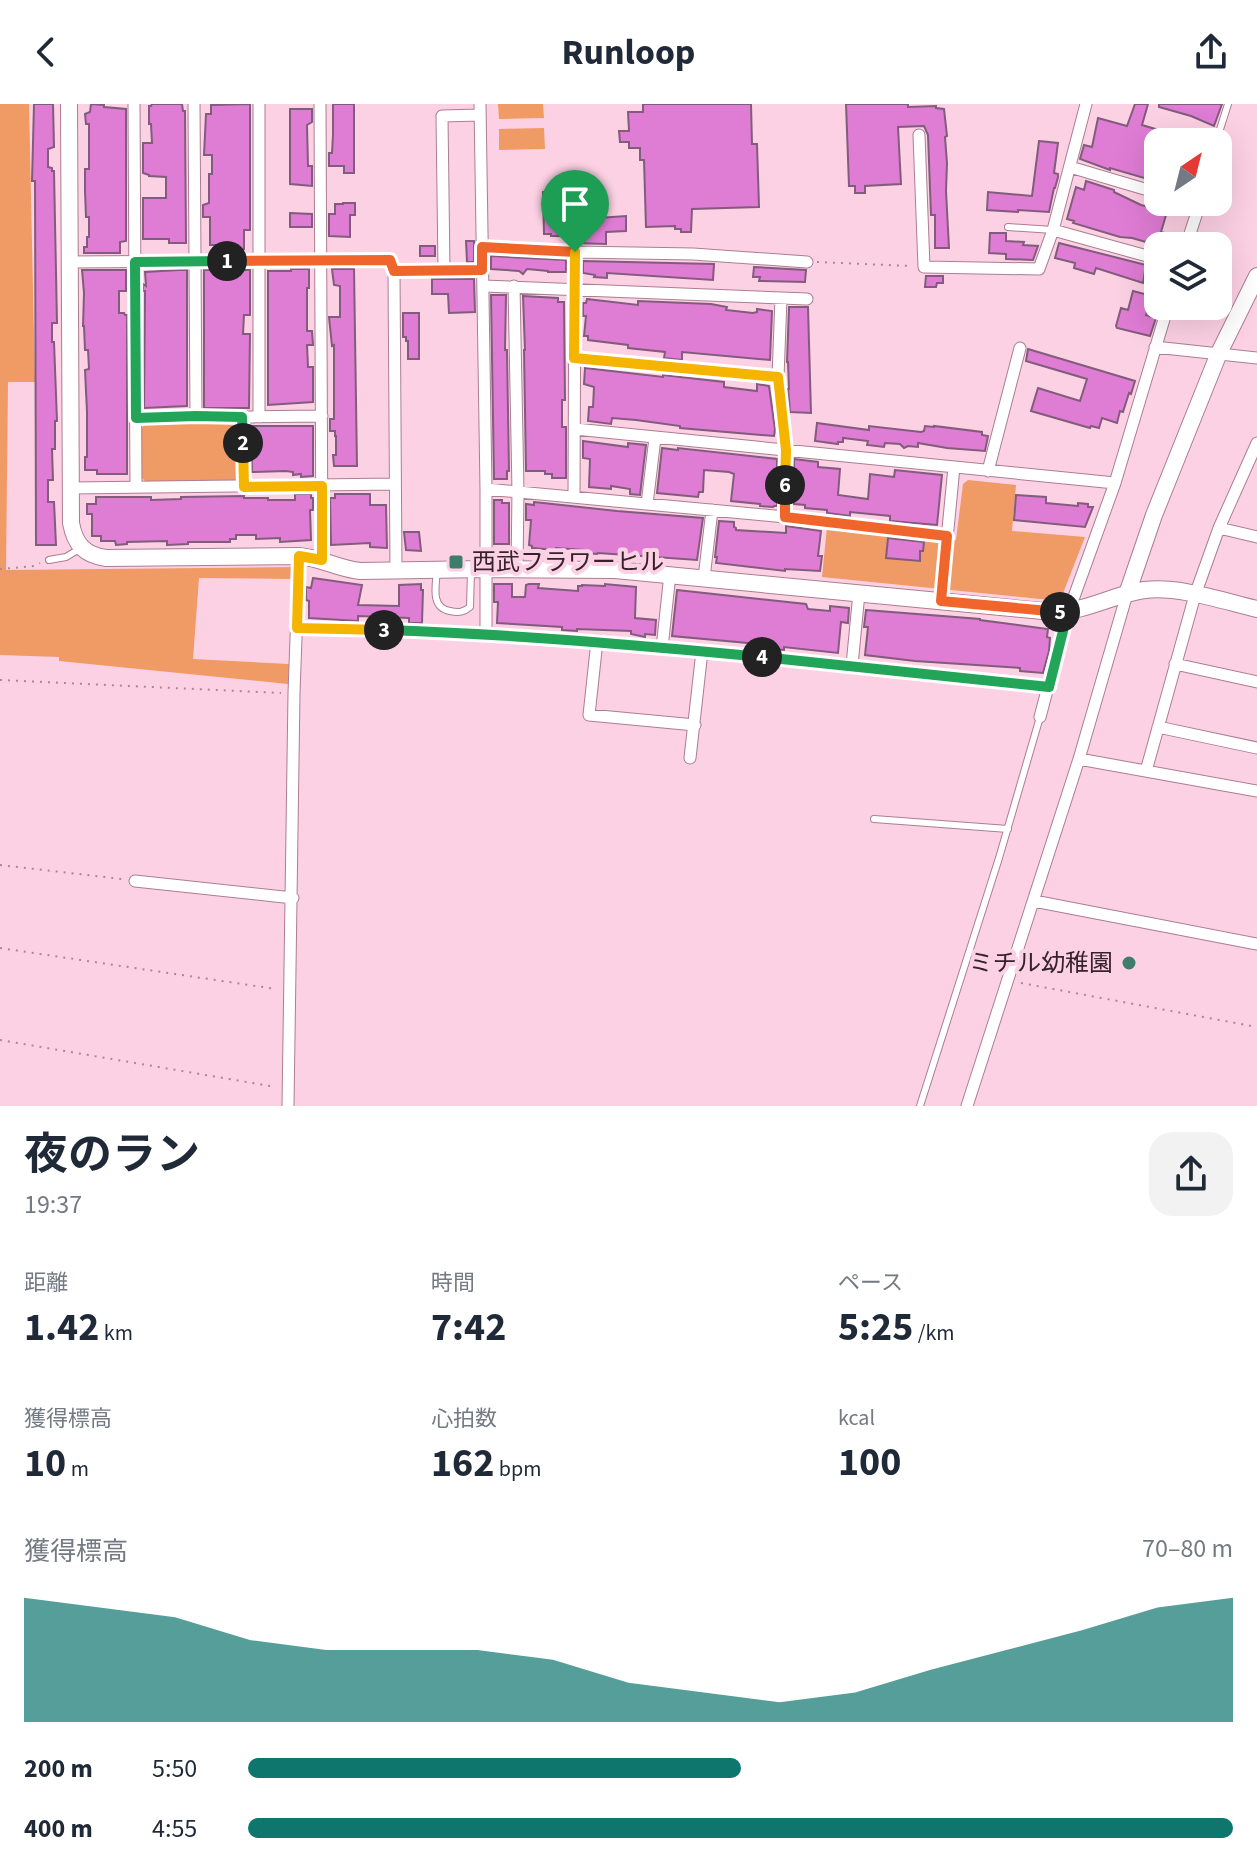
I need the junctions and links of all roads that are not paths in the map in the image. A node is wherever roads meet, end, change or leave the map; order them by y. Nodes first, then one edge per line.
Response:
1 (69, 104) edge
2 (134, 104) edge
3 (194, 104) edge
4 (259, 104) edge
5 (320, 104) edge
6 (1086, 104) edge
7 (1228, 104) edge
8 (480, 110) edge
9 (1220, 128) edge
10 (919, 135) dead end
11 (1070, 167) junction
12 (1144, 189) edge
13 (1008, 227) dead end
14 (1053, 230) junction
15 (482, 247) junction
16 (575, 252) junction
17 (1144, 255) edge
18 (259, 260) junction
19 (196, 261) junction
20 (321, 261) junction
21 (70, 262) junction
22 (135, 262) junction
23 (807, 262) road end
24 (444, 270) junction
25 (482, 270) junction
26 (394, 271) junction
27 (1257, 276) edge
28 (483, 286) junction
29 (514, 286) junction
30 (574, 289) junction
31 (781, 298) junction
32 (807, 299) dead end
33 (1164, 320) edge
34 (1155, 347) junction
35 (1020, 348) dead end
36 (1219, 353) junction
37 (574, 358) junction
38 (1257, 358) edge
39 (778, 377) junction
40 (196, 416) junction
41 (322, 416) junction
42 (242, 417) junction
43 (259, 417) junction
44 (136, 418) junction
45 (575, 429) junction
46 (655, 438) junction
47 (1257, 443) edge
48 (786, 450) junction
49 (954, 467) junction
50 (988, 471) junction
51 (1115, 483) junction
52 (395, 484) junction
53 (322, 486) junction
54 (136, 487) junction
55 (244, 487) junction
56 (72, 488) junction
57 (486, 489) junction
58 (518, 491) junction
59 (574, 497) junction
60 (647, 504) junction
61 (712, 510) junction
62 (785, 517) junction
63 (1219, 528) junction
64 (947, 536) junction
65 (1257, 537) edge
66 (81, 548) junction
67 (299, 556) junction
68 (49, 560) road end
69 (322, 560) junction
70 (479, 569) junction
71 (517, 569) junction
72 (396, 570) junction
73 (437, 570) junction
74 (670, 574) junction
75 (704, 578) junction
76 (859, 593) junction
77 (1127, 594) junction
78 (1195, 595) junction
79 (941, 601) junction
80 (1257, 609) edge
81 (1070, 611) junction
82 (297, 628) junction
83 (486, 634) junction
84 (597, 641) junction
85 (662, 648) junction
86 (702, 651) junction
87 (1175, 664) junction
88 (852, 665) junction
89 (1257, 682) edge
90 (1049, 687) junction
91 (1040, 717) joint
92 (695, 725) junction
93 (1158, 727) junction
94 (1257, 748) edge
95 (690, 758) dead end
96 (1079, 759) junction
97 (1146, 771) junction
98 (1257, 791) edge
99 (874, 819) dead end
100 (1008, 829) junction
101 (135, 881) road end
102 (293, 898) junction
103 (1034, 901) junction
104 (1257, 944) edge
105 (288, 1106) edge
106 (920, 1106) edge
107 (967, 1106) edge

1 - 21 street
2 - 22 street
3 - 19 street
4 - 18 street
5 - 20 street
6 - 11 street
7 - 9 lane
8 - 15 street
8 - 24 street
10 - 14 street
11 - 12 street
11 - 14 street
13 - 14 lane
14 - 17 street
15 - 16 street
15 - 25 street
16 - 23 street
16 - 30 street
18 - 19 street
18 - 20 street
18 - 43 street
19 - 22 street
19 - 40 street
20 - 26 street
20 - 41 street
21 - 22 street
21 - 56 street
22 - 44 street
24 - 25 street
24 - 26 street
25 - 28 street
26 - 52 street
27 - 36 street
28 - 29 street
28 - 57 street
29 - 30 street
29 - 58 street
30 - 31 street
30 - 37 street
31 - 32 street
31 - 39 street
33 - 34 street
34 - 36 street
34 - 51 street
35 - 50 street
36 - 38 street
36 - 77 street
37 - 39 street
37 - 45 street
39 - 48 street
40 - 42 street
40 - 44 street
41 - 43 street
41 - 53 street
42 - 43 street
42 - 55 street
44 - 54 street
45 - 46 street
45 - 59 street
46 - 48 street
46 - 60 street
47 - 63 street
48 - 49 street
48 - 62 street
49 - 50 street
49 - 64 street
50 - 51 street
51 - 81 street
52 - 53 street
52 - 72 street
53 - 55 street
53 - 69 street
54 - 55 street
54 - 56 street
56 - 66 street
57 - 58 street
57 - 70 street
58 - 59 street
58 - 71 street
59 - 60 street
60 - 61 street
61 - 62 street
61 - 75 street
62 - 64 street
63 - 65 street
63 - 78 street
64 - 79 street
66 - 67 street
66 - 68 lane
67 - 69 street
67 - 82 street
69 - 72 street
70 - 71 street
70 - 73 street
70 - 73 lane
70 - 83 street
71 - 74 street
72 - 73 street
74 - 75 street
74 - 85 street
75 - 76 street
76 - 79 street
76 - 88 street
77 - 78 street
77 - 81 street
77 - 96 street
78 - 80 street
78 - 87 street
79 - 81 street
81 - 90 street
82 - 83 street
82 - 102 street
83 - 84 street
84 - 85 street
84 - 92 street
85 - 86 street
86 - 88 street
86 - 92 street
87 - 89 street
87 - 93 street
88 - 90 street
90 - 91 street
91 - 100 lane
92 - 95 street
93 - 94 street
93 - 97 street
96 - 97 street
96 - 103 street
97 - 98 street
99 - 100 lane
100 - 106 lane
101 - 102 street
102 - 105 street
103 - 104 street
103 - 107 street

